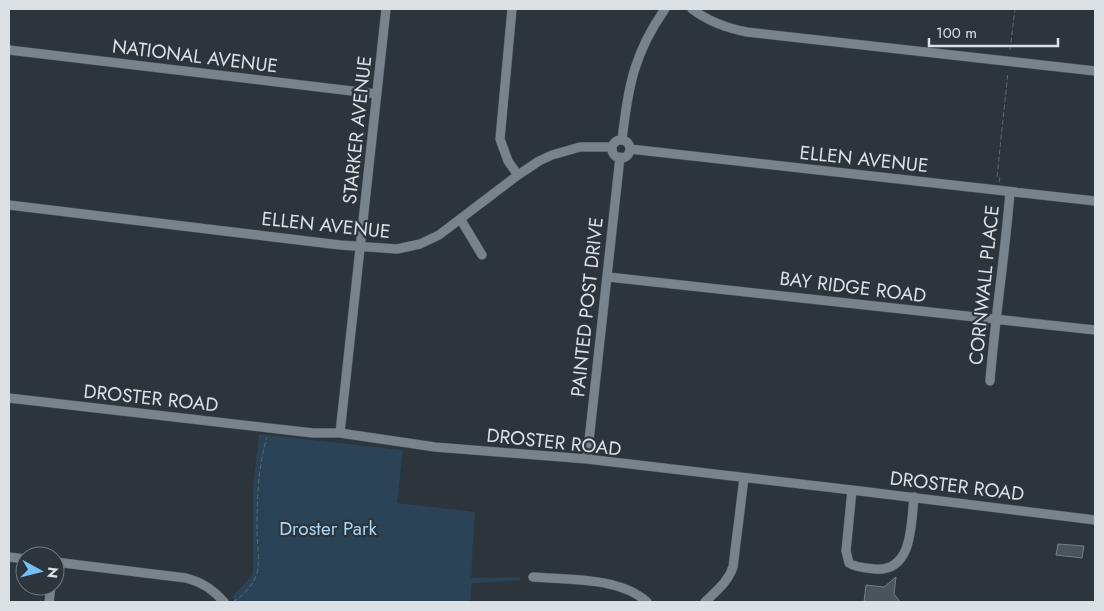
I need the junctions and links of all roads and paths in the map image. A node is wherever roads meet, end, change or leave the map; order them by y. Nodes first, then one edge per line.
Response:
1 (386, 9) edge
2 (512, 9) edge
3 (665, 9) edge
4 (692, 9) edge
5 (1015, 9) edge
6 (9, 50) edge
7 (1010, 50) dead end
8 (1095, 70) edge
9 (1008, 72) dead end
10 (377, 94) junction
11 (622, 140) junction
12 (612, 147) junction
13 (630, 149) junction
14 (620, 158) junction
15 (518, 175) junction
16 (998, 190) junction
17 (1010, 192) junction
18 (1095, 201) edge
19 (9, 205) edge
20 (461, 220) junction
21 (361, 247) junction
22 (482, 254) dead end
23 (608, 277) junction
24 (996, 320) junction
25 (1095, 330) edge
26 (990, 381) dead end
27 (9, 398) edge
28 (270, 428) junction
29 (340, 433) junction
30 (587, 459) junction
31 (744, 478) junction
32 (852, 490) junction
33 (914, 497) junction
34 (1095, 520) edge
35 (65, 563) edge
36 (533, 577) dead end
37 (224, 602) edge
38 (232, 602) edge
39 (647, 602) edge
40 (705, 602) edge

1 - 10 street, STARKER AVENUE
2 - 15 street
3 - 11 street
4 - 8 street
5 - 7 path
6 - 10 street, NATIONAL AVENUE
9 - 16 path
10 - 21 street, STARKER AVENUE
11 - 12 street
11 - 13 street
12 - 14 street
12 - 15 street, ELLEN AVENUE
13 - 14 street
13 - 16 street, ELLEN AVENUE
14 - 23 street, PAINTED POST DRIVE
15 - 20 street, ELLEN AVENUE
16 - 17 street, ELLEN AVENUE
17 - 18 street, ELLEN AVENUE
17 - 24 street, CORNWALL PLACE
19 - 21 street, ELLEN AVENUE
20 - 21 street, ELLEN AVENUE
20 - 22 street
21 - 29 street, STARKER AVENUE
23 - 24 street, BAY RIDGE ROAD
23 - 30 street, PAINTED POST DRIVE
24 - 25 street, BAY RIDGE ROAD
24 - 26 street, CORNWALL PLACE
27 - 28 street, DROSTER ROAD
28 - 29 street, DROSTER ROAD
28 - 38 path
29 - 30 street, DROSTER ROAD
30 - 31 street, DROSTER ROAD
31 - 32 street, DROSTER ROAD
31 - 40 street
32 - 33 street, DROSTER ROAD
32 - 33 street
33 - 34 street, DROSTER ROAD
35 - 37 street
36 - 39 street

